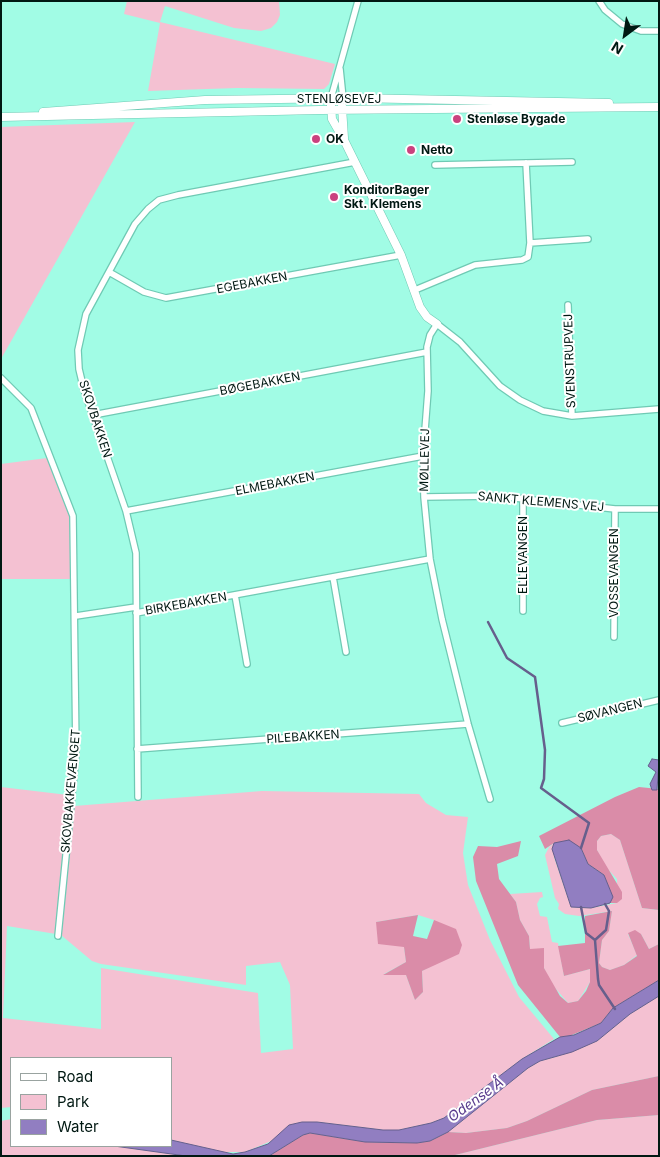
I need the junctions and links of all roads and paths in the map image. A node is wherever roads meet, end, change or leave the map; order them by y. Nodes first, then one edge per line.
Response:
1 (358, 1) edge
2 (599, 1) edge
3 (659, 32) edge
4 (340, 69) junction
5 (331, 98) junction
6 (343, 98) junction
7 (659, 102) edge
8 (659, 107) edge
9 (331, 110) junction
10 (342, 110) junction
11 (19, 116) junction
12 (1, 117) edge
13 (344, 140) junction
14 (355, 162) junction
15 (572, 162) dead end
16 (526, 163) junction
17 (435, 165) dead end
18 (588, 239) dead end
19 (530, 243) junction
20 (400, 255) junction
21 (108, 272) junction
22 (415, 290) junction
23 (568, 305) dead end
24 (436, 324) junction
25 (427, 352) junction
26 (1, 378) edge
27 (659, 409) edge
28 (93, 415) junction
29 (572, 416) junction
30 (423, 456) junction
31 (424, 497) junction
32 (523, 498) junction
33 (614, 509) junction
34 (659, 510) edge
35 (126, 511) junction
36 (430, 559) junction
37 (333, 577) junction
38 (235, 595) junction
39 (136, 610) junction
40 (523, 611) dead end
41 (76, 616) junction
42 (614, 637) dead end
43 (346, 652) dead end
44 (247, 664) dead end
45 (659, 700) edge
46 (468, 724) junction
47 (562, 724) dead end
48 (136, 750) junction
49 (138, 797) dead end
50 (490, 799) dead end
51 (58, 936) dead end

1 - 4 street
2 - 3 street
4 - 5 street
4 - 6 street
5 - 6 street, STENLØSEVEJ
5 - 9 street
5 - 11 street, STENLØSEVEJ
6 - 7 street, STENLØSEVEJ
6 - 10 street
8 - 10 street, STENLØSEVEJ
9 - 10 street, STENLØSEVEJ
9 - 11 street, STENLØSEVEJ
9 - 13 street
10 - 13 street
11 - 12 street, STENLØSEVEJ
13 - 14 street
14 - 20 street
14 - 21 street, SKOVBAKKEN
15 - 16 street
16 - 17 street
16 - 19 street
18 - 19 street
19 - 22 street
20 - 21 street, EGEBAKKEN
20 - 22 street
21 - 28 street, SKOVBAKKEN
22 - 24 street
23 - 29 street, SVENSTRUPVEJ
24 - 25 street, MØLLEVEJ
24 - 29 street, SVENSTRUPVEJ
25 - 28 street, BØGEBAKKEN
25 - 30 street, MØLLEVEJ
26 - 41 street, SKOVBAKKEVÆNGET
27 - 29 street, SVENSTRUPVEJ
28 - 35 street, SKOVBAKKEN
30 - 31 street, MØLLEVEJ
30 - 35 street, ELMEBAKKEN
31 - 32 street, SANKT KLEMENS VEJ
31 - 36 street, MØLLEVEJ
32 - 33 street, SANKT KLEMENS VEJ
32 - 40 street, ELLEVANGEN
33 - 34 street, SANKT KLEMENS VEJ
33 - 42 street, VOSSEVANGEN
35 - 39 street, SKOVBAKKEN
36 - 37 street, BIRKEBAKKEN
36 - 46 street, MØLLEVEJ
37 - 38 street, BIRKEBAKKEN
37 - 43 street
38 - 39 street, BIRKEBAKKEN
38 - 44 street, BIRKEBAKKEN
39 - 41 street
39 - 48 street, SKOVBAKKEN
41 - 51 street, SKOVBAKKEVÆNGET
45 - 47 street, SØVANGEN
46 - 48 street, PILEBAKKEN
46 - 50 street, MØLLEVEJ
48 - 49 street, SKOVBAKKEN

